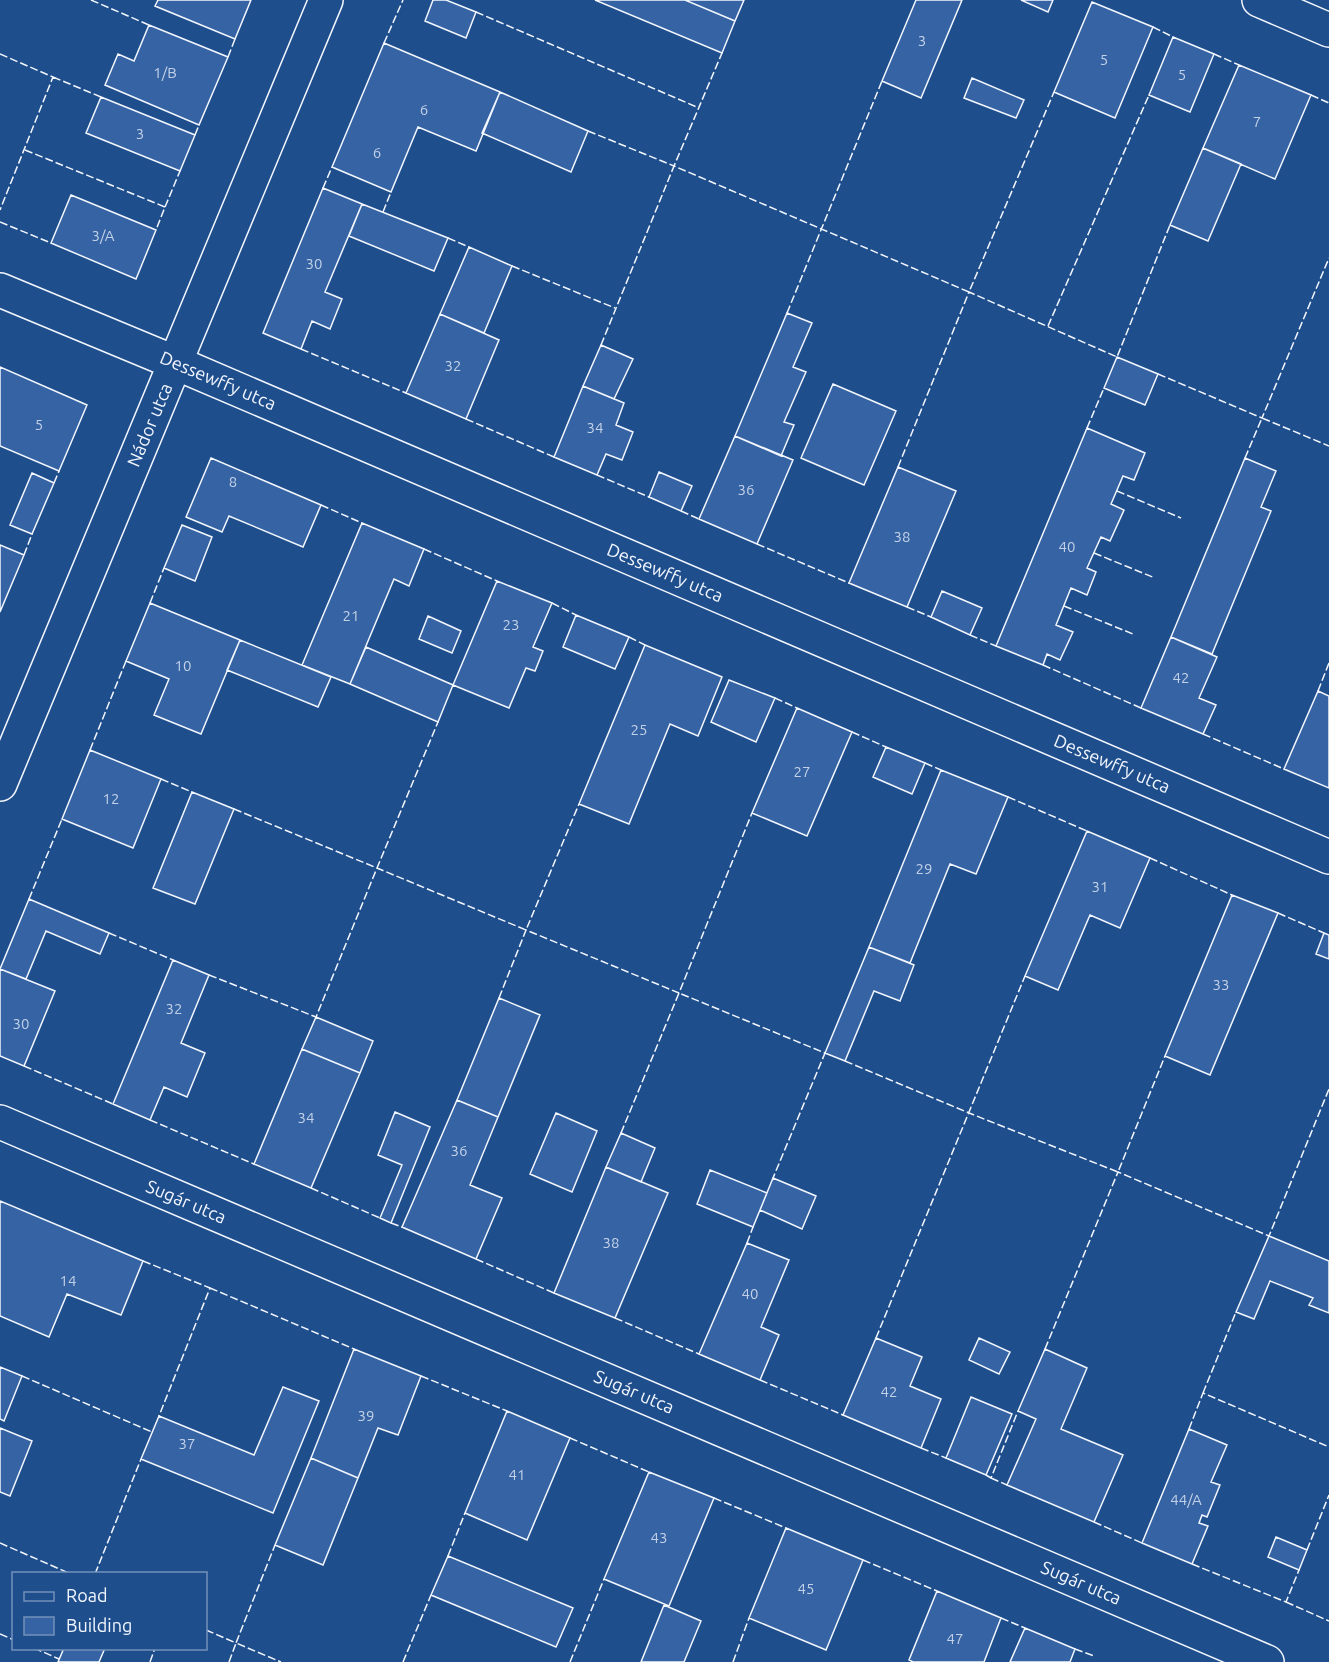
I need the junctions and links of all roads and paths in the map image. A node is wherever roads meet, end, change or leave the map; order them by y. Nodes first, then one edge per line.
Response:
1 (326, 0) edge
2 (1259, 0) edge
3 (1329, 30) edge
4 (0, 290) edge
5 (176, 363) junction
6 (0, 784) edge
7 (1329, 857) edge
8 (0, 1122) edge
9 (1267, 1662) edge

1 - 5 street, Nádor utca
2 - 3 street
4 - 5 street, Dessewffy utca
5 - 6 street, Nádor utca
5 - 7 street, Dessewffy utca
8 - 9 street, Sugár utca

